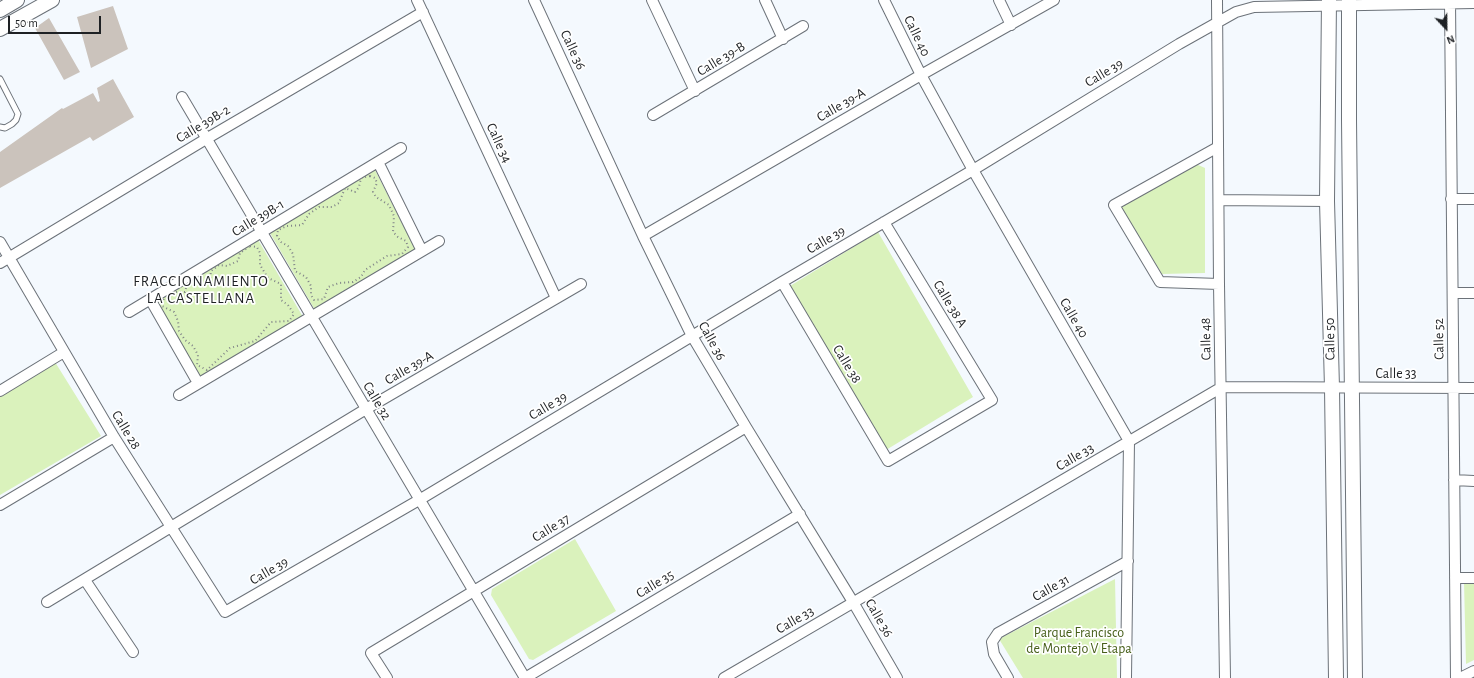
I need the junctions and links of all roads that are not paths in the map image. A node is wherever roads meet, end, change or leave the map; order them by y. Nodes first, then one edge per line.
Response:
1 (17, 0) edge
2 (52, 0) edge
3 (417, 0) edge
4 (534, 0) edge
5 (652, 0) edge
6 (765, 0) edge
7 (884, 0) edge
8 (999, 0) edge
9 (1054, 0) edge
10 (1217, 0) edge
11 (1450, 2) edge
12 (1329, 3) edge
13 (1349, 3) edge
14 (1474, 4) edge
15 (0, 10) edge
16 (423, 12) junction
17 (1218, 22) junction
18 (1011, 25) junction
19 (803, 26) dead end
20 (0, 29) edge
21 (783, 39) junction
22 (921, 75) junction
23 (0, 79) edge
24 (695, 91) junction
25 (182, 97) dead end
26 (653, 115) dead end
27 (0, 127) edge
28 (206, 139) junction
29 (1218, 147) junction
30 (401, 148) dead end
31 (378, 162) junction
32 (973, 170) junction
33 (1452, 199) junction
34 (1474, 199) edge
35 (1219, 200) junction
36 (1327, 200) junction
37 (884, 222) junction
38 (261, 232) junction
39 (643, 236) junction
40 (439, 241) dead end
41 (0, 242) edge
42 (422, 251) junction
43 (9, 258) junction
44 (0, 263) edge
45 (782, 282) junction
46 (581, 284) dead end
47 (1219, 284) junction
48 (1453, 293) junction
49 (1474, 293) edge
50 (556, 298) junction
51 (150, 299) junction
52 (129, 312) dead end
53 (311, 317) junction
54 (692, 336) junction
55 (64, 352) junction
56 (198, 383) junction
57 (1222, 387) junction
58 (1332, 388) junction
59 (1352, 388) junction
60 (1453, 388) junction
61 (1474, 388) edge
62 (0, 390) edge
63 (179, 395) dead end
64 (366, 409) junction
65 (746, 427) junction
66 (114, 437) junction
67 (1129, 441) junction
68 (888, 460) joint
69 (1454, 480) junction
70 (1474, 481) edge
71 (419, 500) junction
72 (0, 505) edge
73 (800, 514) junction
74 (170, 526) junction
75 (1128, 561) junction
76 (1455, 578) junction
77 (1474, 578) edge
78 (84, 580) junction
79 (473, 592) junction
80 (47, 602) dead end
81 (853, 602) junction
82 (225, 612) joint
83 (133, 652) dead end
84 (1474, 671) edge
85 (387, 678) edge
86 (525, 678) edge
87 (724, 678) edge
88 (897, 678) edge
89 (1008, 678) edge
90 (1126, 678) edge
91 (1225, 678) edge
92 (1336, 678) edge
93 (1355, 678) edge
94 (1456, 678) edge
95 (1460, 678) edge

1 - 15 main road
2 - 20 main road
3 - 16 street, Calle 34
4 - 39 street, Calle 36
5 - 24 street
6 - 21 street
7 - 22 street, Calle 40
8 - 18 street
9 - 18 street, Calle 39-A
10 - 17 street, Calle 48
11 - 13 street, Calle 39
11 - 14 street, Calle 39
11 - 33 street, Calle 52
12 - 13 street, Calle 39
12 - 17 street, Calle 39
12 - 36 main road, Calle 50
13 - 59 main road, Calle 50
16 - 28 street, Calle 39B-2
16 - 50 street, Calle 34
17 - 29 street, Calle 48
17 - 32 street, Calle 39
18 - 22 street, Calle 39-A
19 - 21 street, Calle 39-B
21 - 24 street, Calle 39-B
22 - 32 street, Calle 40
22 - 39 street, Calle 39-A
23 - 27 lane
24 - 26 street, Calle 39-B
25 - 28 street, Calle 32
28 - 38 street, Calle 32
28 - 43 street, Calle 39B-2
29 - 35 street, Calle 48
29 - 47 street
30 - 31 street, Calle 39B-1
31 - 38 street, Calle 39B-1
31 - 42 street
32 - 37 street, Calle 39
32 - 67 street, Calle 40
33 - 34 street
33 - 48 street, Calle 52
35 - 36 street
35 - 47 street, Calle 48
36 - 58 main road, Calle 50
37 - 45 street, Calle 39
37 - 68 street, Calle 38 A
38 - 51 street, Calle 39B-1
38 - 53 street, Calle 32
39 - 54 street, Calle 36
40 - 42 street
41 - 43 street, Calle 28
42 - 53 street
43 - 44 street, Calle 39B-2
43 - 55 street, Calle 28
45 - 54 street, Calle 39
45 - 68 street, Calle 38
46 - 50 street, Calle 39-A
47 - 57 street, Calle 48
48 - 49 street
48 - 60 street, Calle 52
50 - 64 street, Calle 39-A
51 - 52 street, Calle 39B-1
51 - 56 street
53 - 56 street
53 - 64 street, Calle 32
54 - 65 street, Calle 36
54 - 71 street, Calle 39
55 - 62 street
55 - 66 street, Calle 28
56 - 63 street
57 - 58 street, Calle 33
57 - 67 street, Calle 33
57 - 91 street, Calle 48
58 - 59 street, Calle 33
58 - 92 main road, Calle 50
59 - 60 street, Calle 33
59 - 93 main road, Calle 50
60 - 61 street, Calle 33
60 - 69 street, Calle 52
64 - 71 street, Calle 32
64 - 74 street, Calle 39-A
65 - 73 street, Calle 36
65 - 79 street, Calle 37
66 - 72 street
66 - 74 street, Calle 28
67 - 75 street
67 - 81 street, Calle 33
69 - 70 street
69 - 76 street, Calle 52
71 - 79 street, Calle 32
71 - 82 street, Calle 39
73 - 81 street, Calle 36
73 - 86 street, Calle 35
74 - 78 street, Calle 39-A
74 - 82 street, Calle 28
75 - 89 street, Calle 31
75 - 90 street
76 - 77 street
76 - 94 street, Calle 52
78 - 80 street, Calle 39-A
78 - 83 street
79 - 85 street, Calle 37
79 - 86 street, Calle 32
81 - 87 street, Calle 33
81 - 88 street, Calle 36
84 - 95 street

